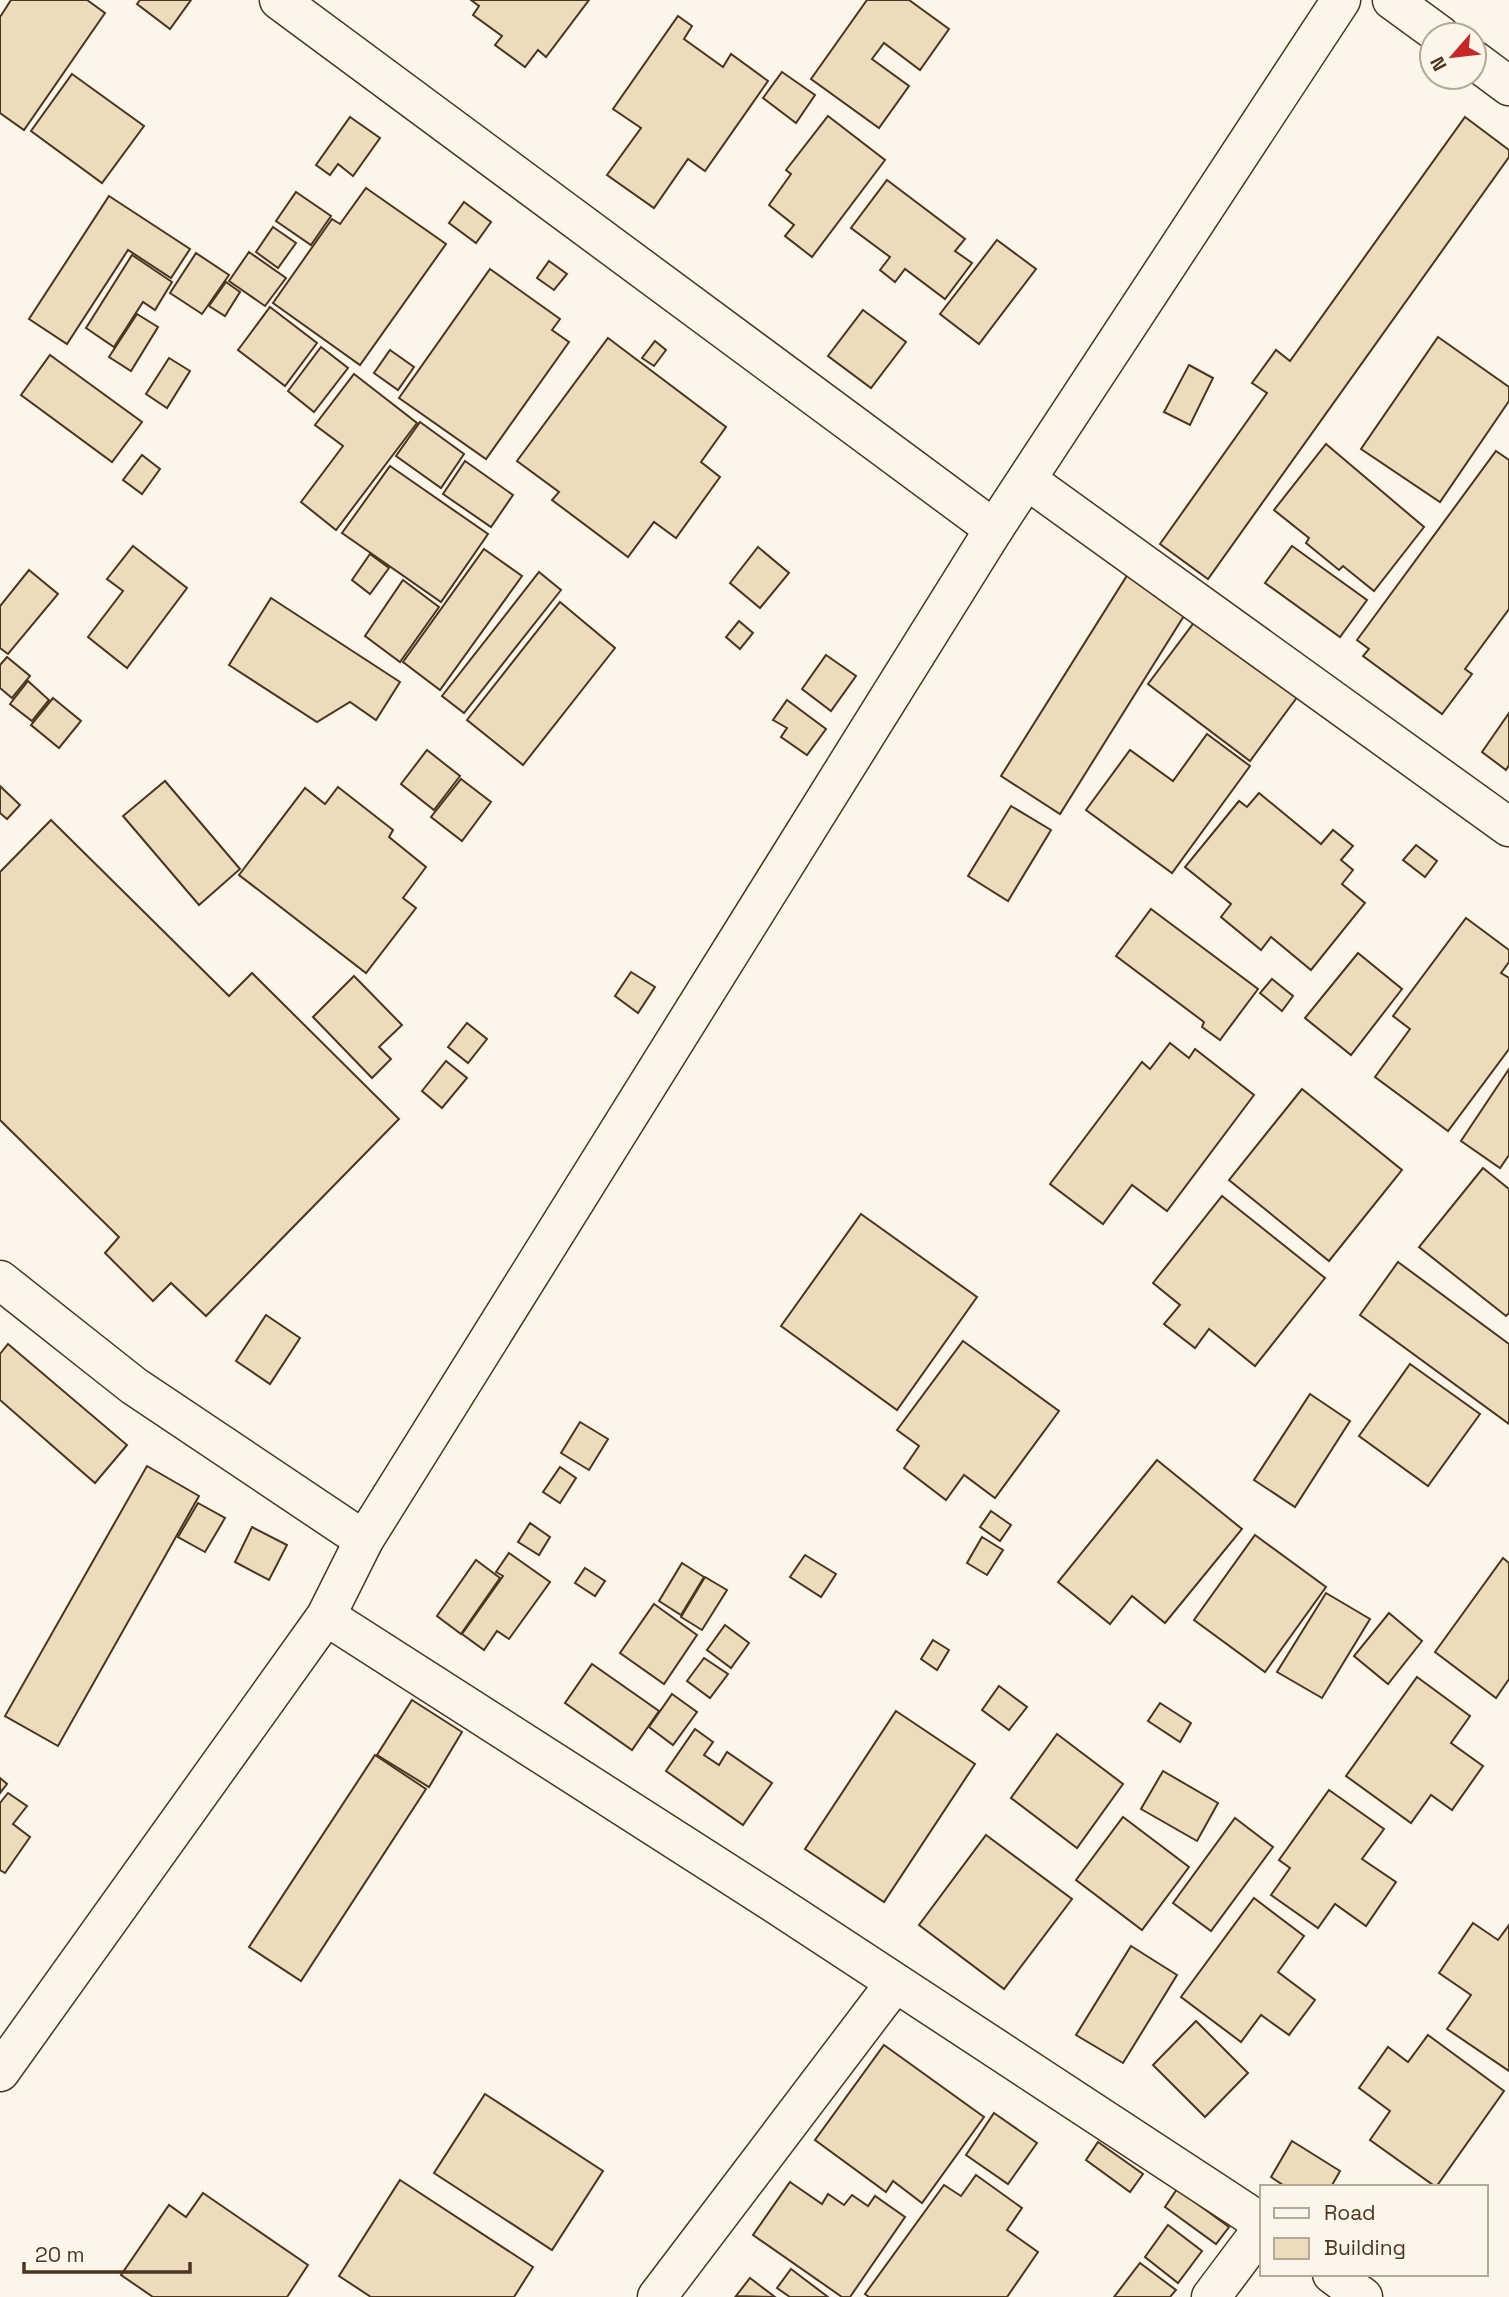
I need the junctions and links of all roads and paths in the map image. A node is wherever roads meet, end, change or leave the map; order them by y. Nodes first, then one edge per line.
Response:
1 (279, 0) edge
2 (1392, 0) edge
3 (1331, 4) edge
4 (1421, 21) edge
5 (1488, 70) edge
6 (1509, 86) edge
7 (1027, 480) junction
8 (994, 529) junction
9 (1509, 827) edge
10 (0, 1280) edge
11 (364, 1539) junction
12 (326, 1616) junction
13 (895, 1983) junction
14 (0, 2072) edge
15 (1260, 2225) edge
16 (1260, 2229) edge
17 (1335, 2276) edge
18 (657, 2297) edge
19 (1211, 2297) edge
20 (1363, 2297) edge

1 - 8 street
2 - 4 street
3 - 7 street
5 - 6 street
7 - 8 street
7 - 9 street
8 - 11 street
10 - 11 street
11 - 12 street
12 - 13 street
12 - 14 street
13 - 15 street
13 - 18 street
16 - 19 street
17 - 20 street

